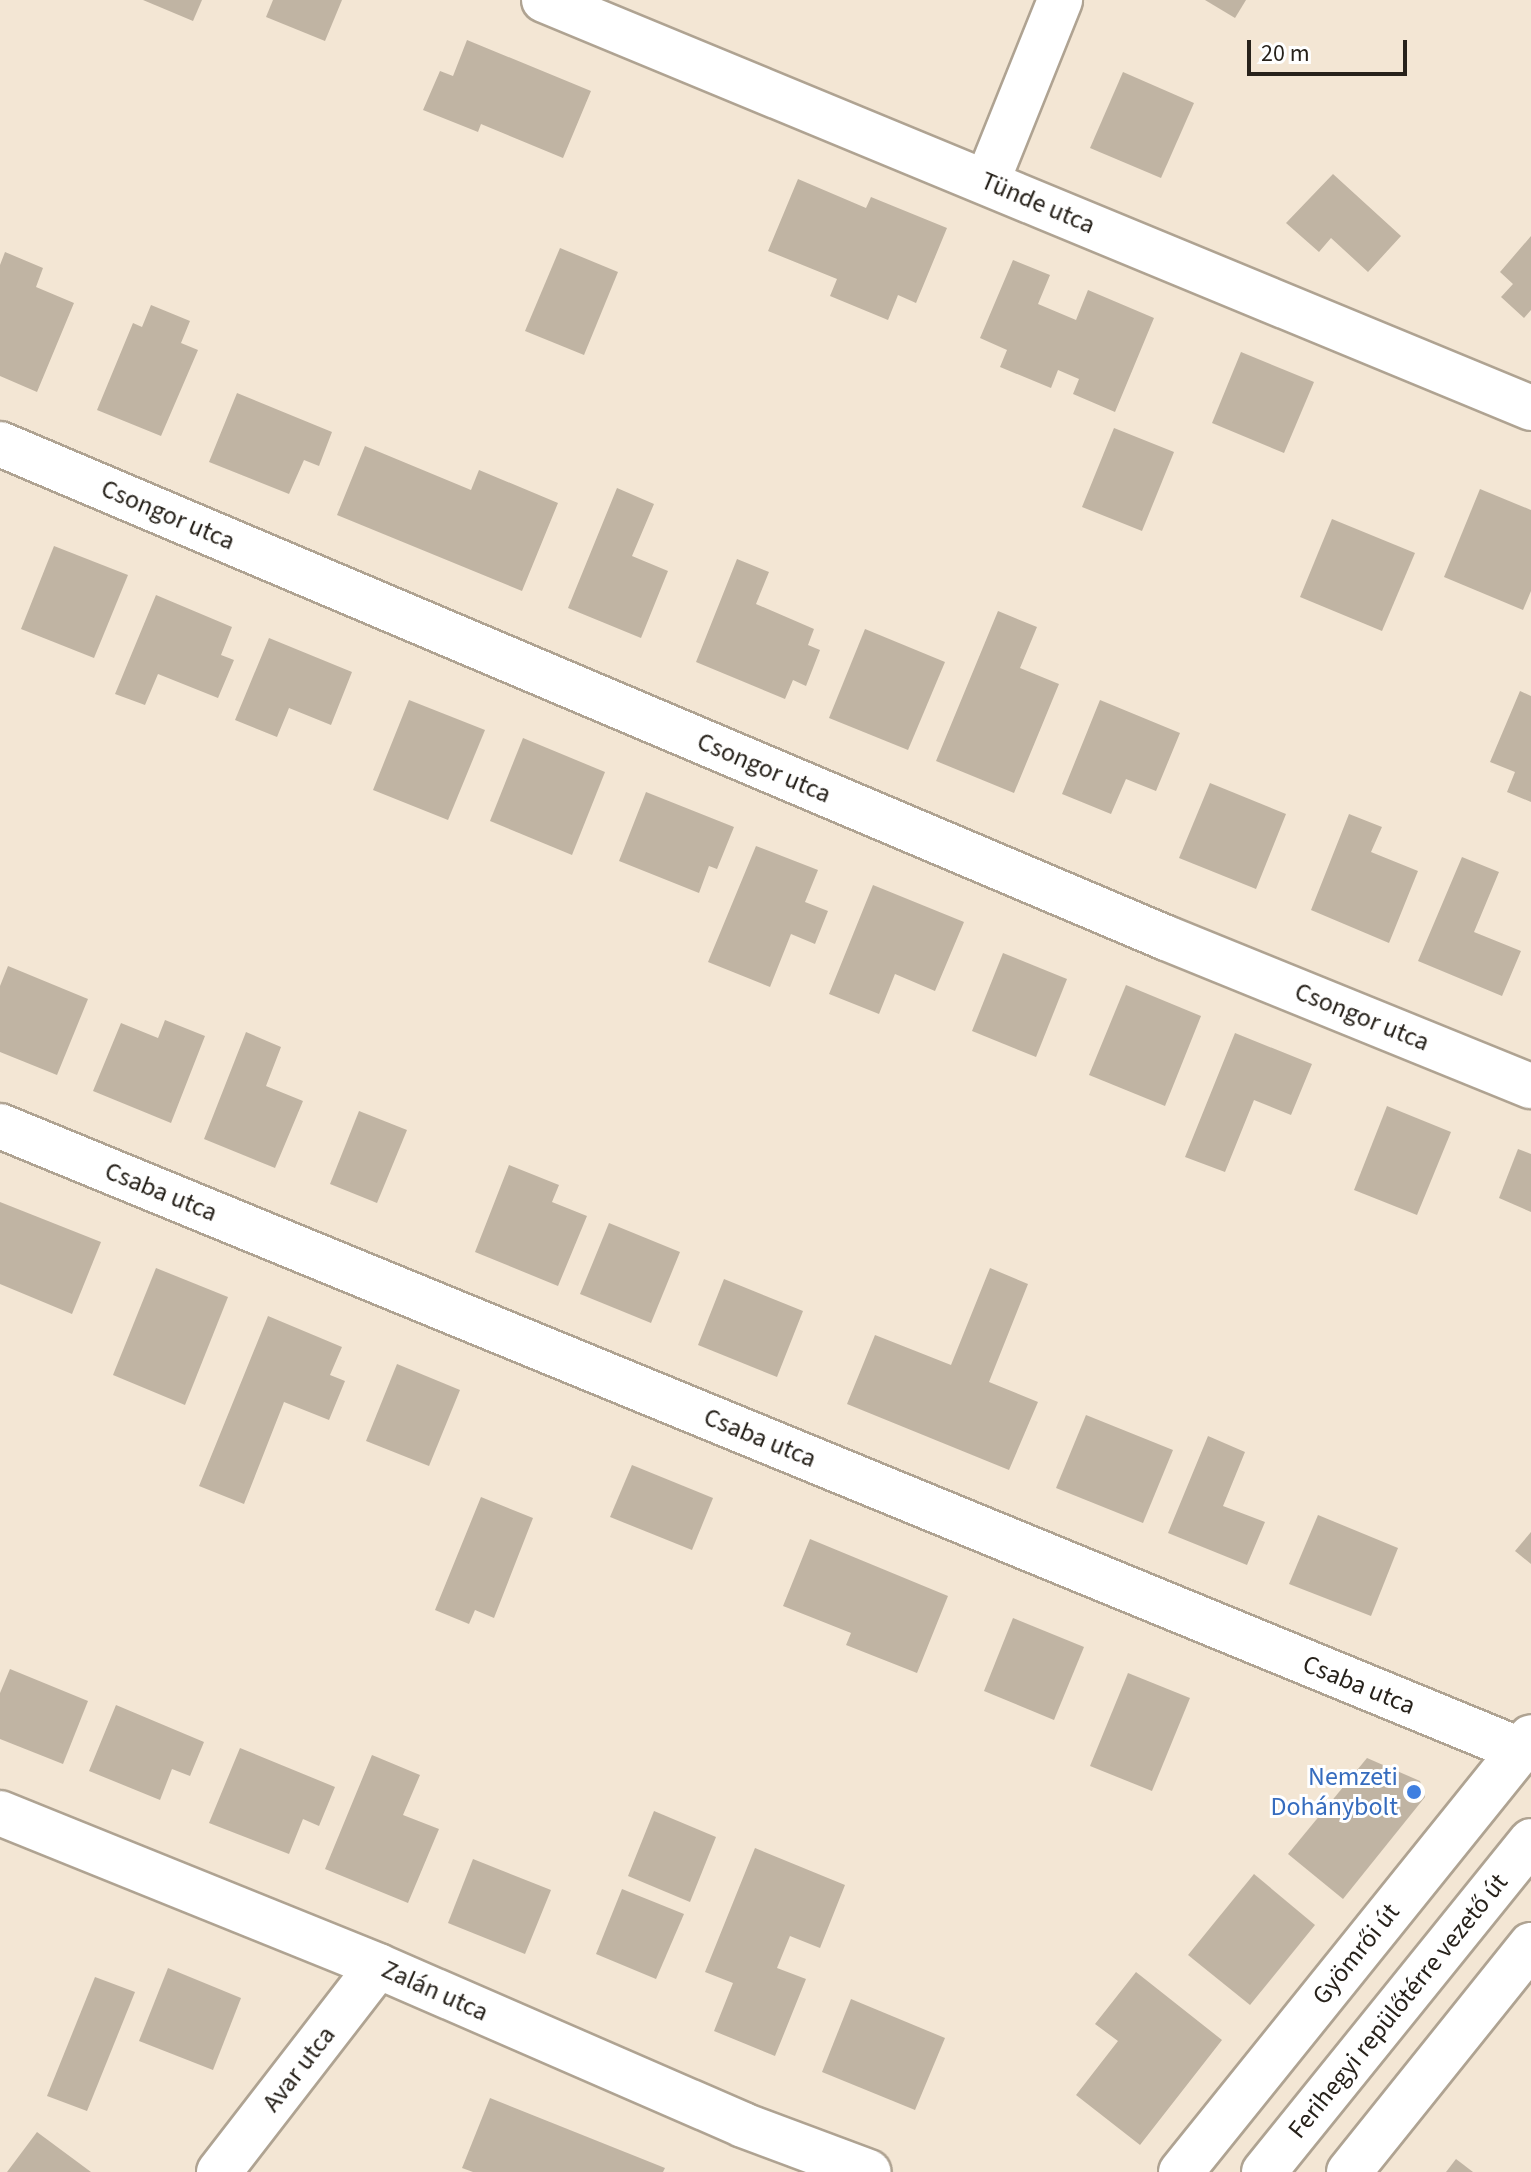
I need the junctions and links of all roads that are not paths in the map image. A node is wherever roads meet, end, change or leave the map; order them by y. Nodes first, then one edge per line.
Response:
1 (544, 0) edge
2 (1060, 0) edge
3 (987, 182) junction
4 (1531, 408) edge
5 (0, 444) edge
6 (1531, 1086) edge
7 (0, 1126) edge
8 (1526, 1744) edge
9 (0, 1813) edge
10 (1531, 1841) edge
11 (1531, 1945) edge
12 (378, 1966) junction
13 (219, 2172) edge
14 (869, 2172) edge
15 (1181, 2172) edge
16 (1264, 2172) edge
17 (1349, 2172) edge

1 - 3 street, Tünde utca
2 - 3 street
3 - 4 street, Tünde utca
5 - 6 street, Csongor utca
7 - 8 street, Csaba utca
8 - 15 street, Gyömrői út
9 - 12 street, Zalán utca
10 - 16 street, Ferihegyi repülőtérre vezető út
11 - 17 street
12 - 13 street, Avar utca
12 - 14 street, Zalán utca

